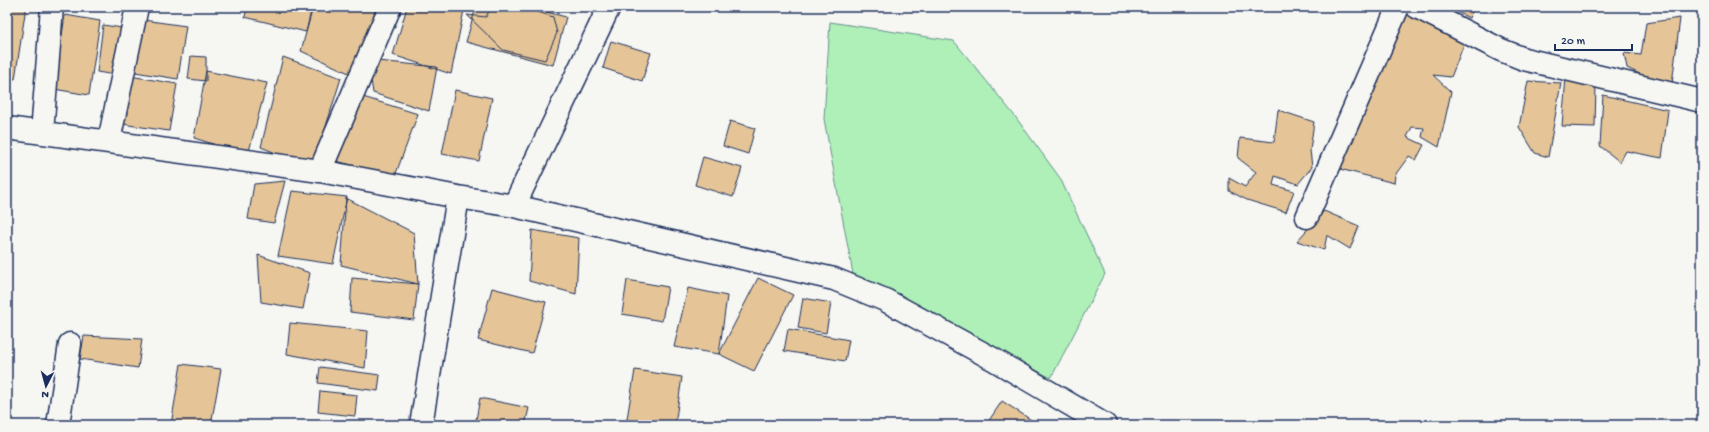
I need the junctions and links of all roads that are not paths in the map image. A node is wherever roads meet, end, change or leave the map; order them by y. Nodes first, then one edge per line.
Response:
1 (52, 7) edge
2 (137, 7) edge
3 (390, 7) edge
4 (609, 7) edge
5 (1398, 7) edge
6 (1418, 7) edge
7 (1702, 101) edge
8 (7, 128) edge
9 (42, 133) junction
10 (109, 141) junction
11 (320, 171) junction
12 (458, 197) junction
13 (514, 206) junction
14 (1307, 217) dead end
15 (70, 344) dead end
16 (58, 425) edge
17 (421, 425) edge
18 (1105, 425) edge

1 - 9 street
2 - 10 street
3 - 11 street
4 - 13 street
5 - 14 street
6 - 7 street
8 - 9 street
9 - 10 street
10 - 11 street
11 - 12 street
12 - 13 street
12 - 17 street
13 - 18 street
15 - 16 street

